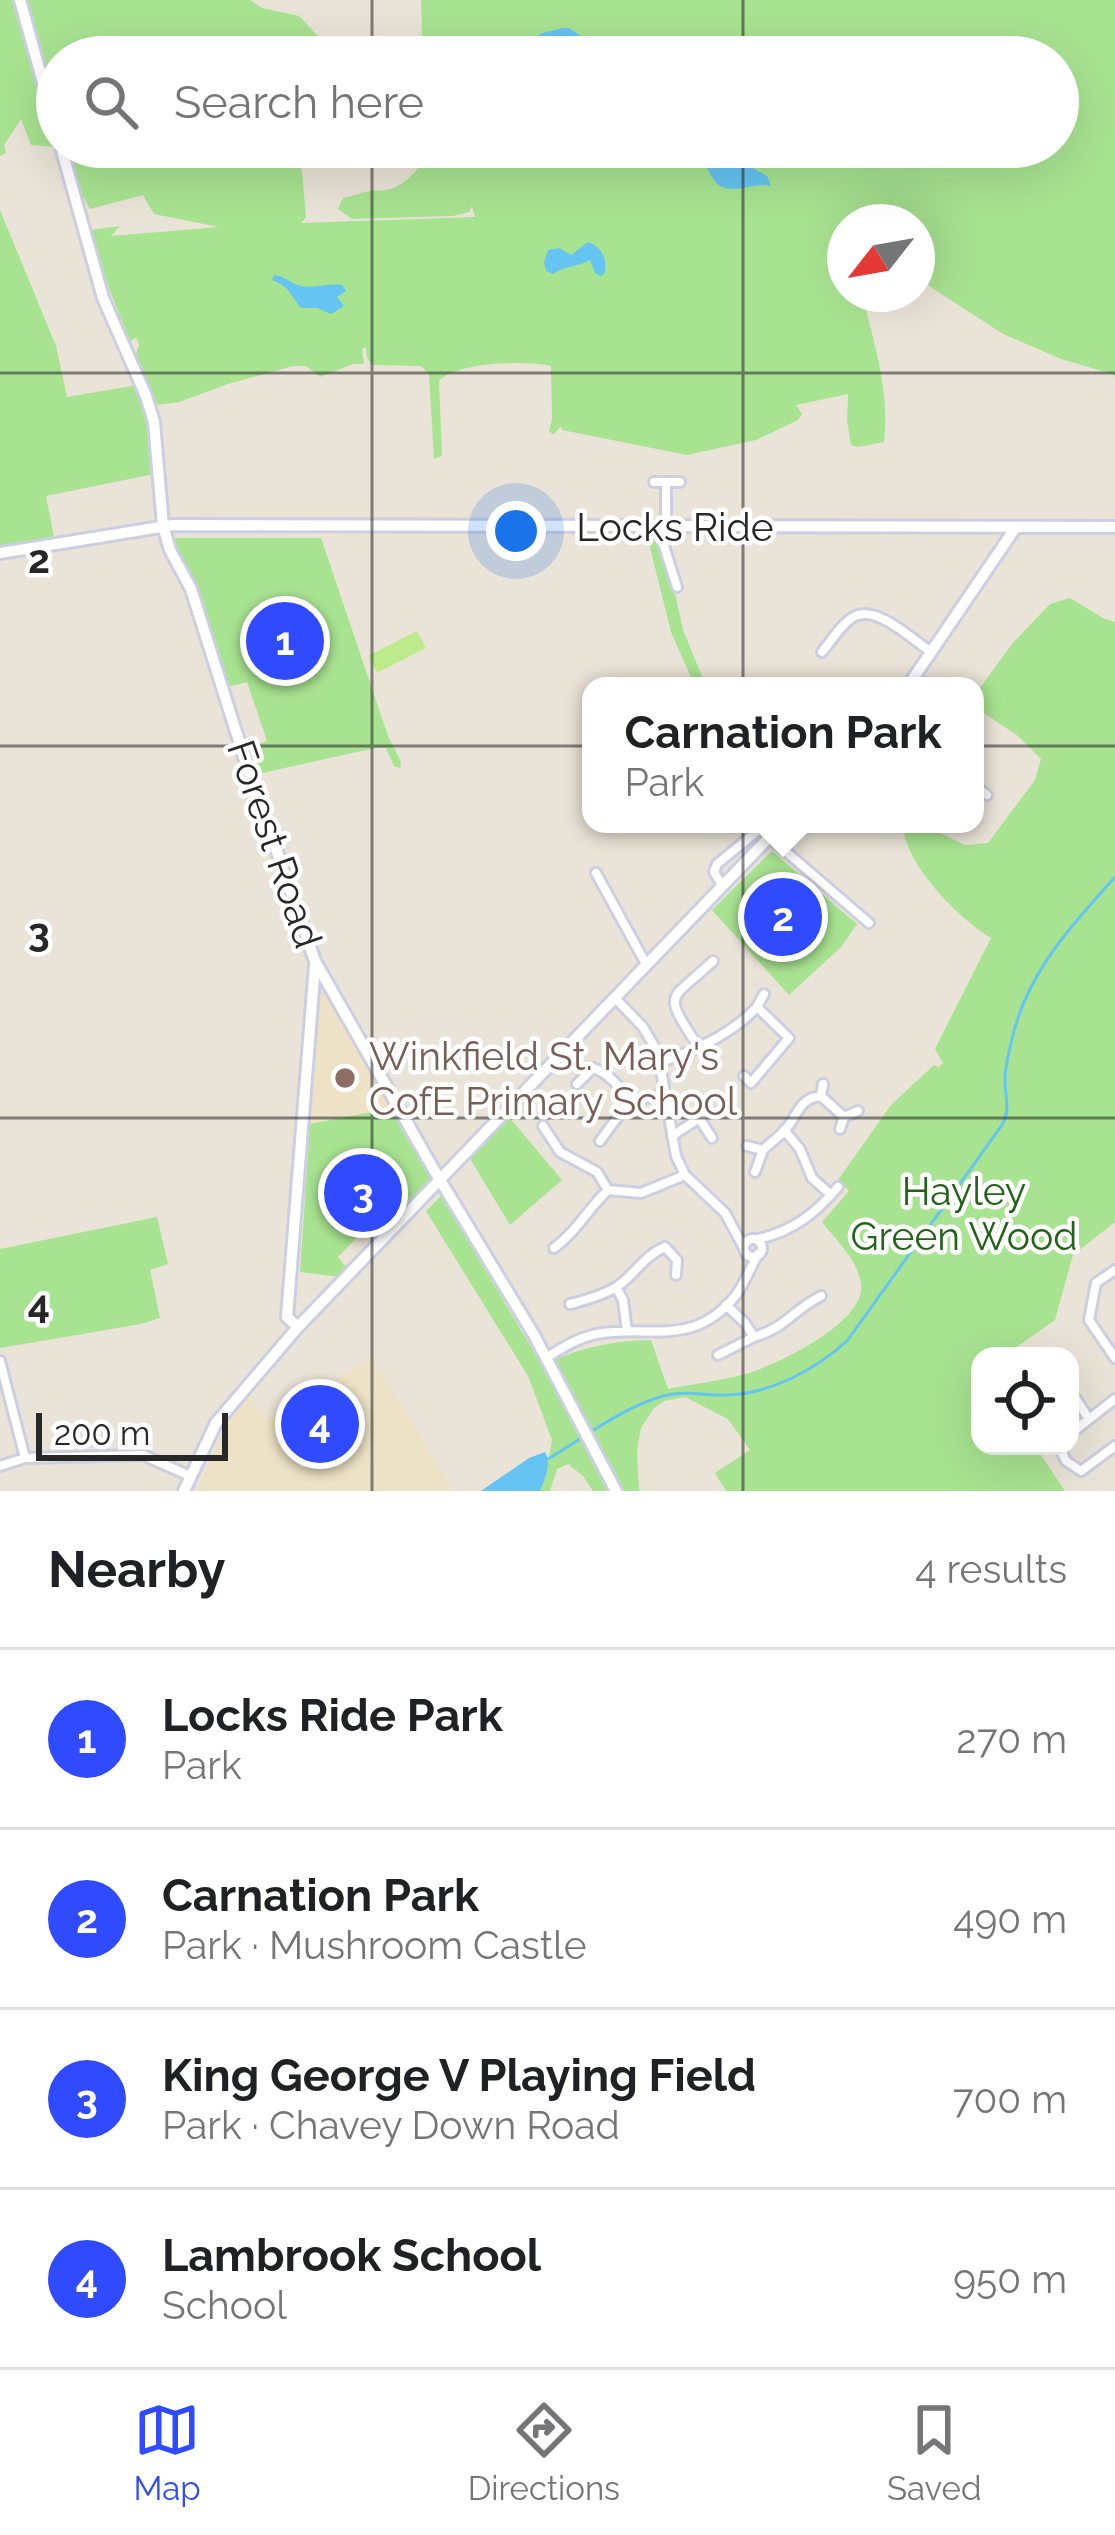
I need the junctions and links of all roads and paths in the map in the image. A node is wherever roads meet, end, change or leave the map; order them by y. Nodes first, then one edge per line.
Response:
1 (20, 0) edge
2 (36, 58) edge
3 (67, 168) edge
4 (654, 482) dead end
5 (666, 482) junction
6 (680, 482) dead end
7 (163, 526) junction
8 (662, 527) junction
9 (1016, 527) junction
10 (1115, 527) edge
11 (0, 553) edge
12 (677, 587) dead end
13 (822, 652) dead end
14 (932, 653) junction
15 (915, 677) edge
16 (984, 793) edge
17 (987, 795) dead end
18 (765, 833) edge
19 (769, 833) edge
20 (596, 873) dead end
21 (869, 923) dead end
22 (315, 961) junction
23 (713, 961) dead end
24 (646, 966) junction
25 (764, 994) dead end
26 (615, 998) junction
27 (757, 1007) junction
28 (698, 1046) junction
29 (661, 1062) junction
30 (744, 1076) dead end
31 (577, 1084) dead end
32 (823, 1084) dead end
33 (664, 1095) junction
34 (821, 1096) junction
35 (630, 1100) junction
36 (858, 1111) dead end
37 (709, 1112) dead end
38 (844, 1117) junction
39 (699, 1118) junction
40 (543, 1126) dead end
41 (840, 1129) dead end
42 (784, 1130) junction
43 (672, 1136) junction
44 (712, 1138) dead end
45 (600, 1141) dead end
46 (747, 1146) dead end
47 (763, 1150) junction
48 (755, 1172) dead end
49 (685, 1174) junction
50 (439, 1179) junction
51 (608, 1190) junction
52 (736, 1230) junction
53 (758, 1245) junction
54 (554, 1248) dead end
55 (746, 1251) junction
56 (1115, 1270) edge
57 (676, 1275) dead end
58 (747, 1275) junction
59 (616, 1287) junction
60 (821, 1296) dead end
61 (570, 1304) dead end
62 (726, 1305) junction
63 (287, 1317) junction
64 (298, 1327) junction
65 (627, 1330) junction
66 (754, 1337) junction
67 (280, 1351) junction
68 (718, 1355) dead end
69 (546, 1358) junction
70 (1115, 1358) edge
71 (0, 1360) edge
72 (1115, 1399) edge
73 (1079, 1403) edge
74 (1090, 1419) junction
75 (1079, 1427) edge
76 (1115, 1446) edge
77 (1063, 1455) edge
78 (25, 1458) junction
79 (0, 1466) edge
80 (190, 1476) junction
81 (184, 1491) edge
82 (616, 1491) edge

1 - 2 main road
3 - 7 main road, Forest Road
4 - 5 street
5 - 6 street
5 - 8 street
7 - 8 main road, Locks Ride
7 - 11 main road, Locks Ride
7 - 22 main road, Forest Road
8 - 9 main road, Locks Ride
8 - 12 street
9 - 10 main road, Locks Ride
9 - 14 main road
13 - 14 street
14 - 15 main road
16 - 17 street
18 - 24 main road
19 - 21 street
20 - 24 street
22 - 50 main road, Forest Road
22 - 63 main road
23 - 28 street
24 - 26 main road
25 - 27 street
26 - 29 street
26 - 50 main road
27 - 28 street
27 - 30 street
28 - 29 street
29 - 33 street
31 - 35 street
32 - 34 street
33 - 35 street
33 - 43 street
34 - 38 street
34 - 42 street
35 - 45 street
36 - 38 street
37 - 39 street
38 - 41 street
39 - 43 street
39 - 44 street
40 - 51 street
42 - 47 street
42 - 53 street
43 - 49 street
46 - 47 street
47 - 48 street
49 - 51 street
49 - 52 street
50 - 64 main road
50 - 69 main road, Forest Road
51 - 54 street
52 - 53 street
52 - 55 street
53 - 55 street
53 - 55 street
53 - 58 street
55 - 58 street
56 - 70 street
57 - 59 street
58 - 62 street
59 - 61 street
59 - 65 street
60 - 66 street
62 - 65 street
62 - 66 street
63 - 64 main road
63 - 67 main road
64 - 67 main road
65 - 69 street
66 - 68 street
67 - 80 main road
69 - 82 main road, Forest Road
71 - 78 street
72 - 74 street
73 - 74 street
74 - 75 street
76 - 77 street
78 - 79 street
78 - 80 street
80 - 81 main road

